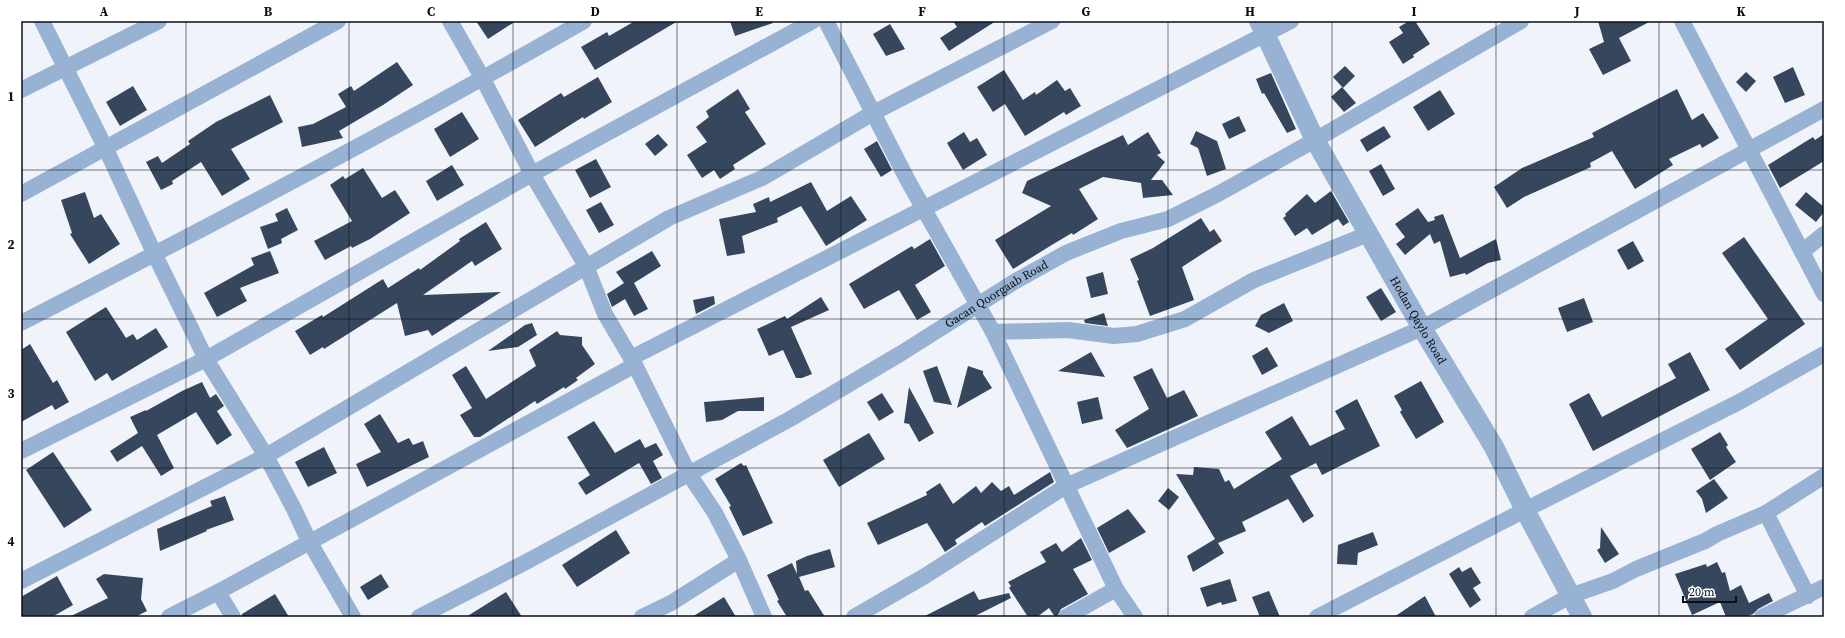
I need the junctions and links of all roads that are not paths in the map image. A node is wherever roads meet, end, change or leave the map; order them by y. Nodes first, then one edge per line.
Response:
1 (42, 21) edge
2 (159, 21) edge
3 (338, 21) edge
4 (450, 21) edge
5 (584, 21) edge
6 (813, 21) edge
7 (826, 21) edge
8 (1052, 21) edge
9 (1291, 21) edge
10 (1521, 21) edge
11 (1682, 21) edge
12 (1262, 28) edge
13 (66, 67) junction
14 (483, 79) junction
15 (21, 90) edge
16 (1824, 109) edge
17 (873, 113) junction
18 (1315, 140) junction
19 (106, 149) junction
20 (1748, 149) junction
21 (532, 174) junction
22 (21, 194) edge
23 (924, 208) junction
24 (1368, 234) junction
25 (1824, 234) edge
26 (1802, 252) junction
27 (155, 254) junction
28 (586, 266) junction
29 (1824, 294) edge
30 (977, 304) junction
31 (21, 323) edge
32 (1422, 328) junction
33 (993, 332) junction
34 (1824, 354) edge
35 (206, 359) junction
36 (633, 362) junction
37 (21, 451) edge
38 (266, 456) junction
39 (689, 474) junction
40 (1824, 476) edge
41 (1066, 486) junction
42 (1525, 510) junction
43 (1766, 513) junction
44 (309, 542) junction
45 (739, 560) junction
46 (21, 581) edge
47 (1824, 587) edge
48 (1116, 589) junction
49 (218, 592) junction
50 (1570, 596) junction
51 (1808, 596) junction
52 (168, 617) edge
53 (234, 617) edge
54 (353, 617) edge
55 (419, 617) edge
56 (642, 617) edge
57 (764, 617) edge
58 (854, 617) edge
59 (1066, 617) edge
60 (1135, 617) edge
61 (1317, 617) edge
62 (1532, 617) edge
63 (1582, 617) edge
64 (1762, 617) edge

1 - 13 street
2 - 13 street
3 - 19 street
4 - 14 street
5 - 14 street
6 - 21 street
7 - 17 street
8 - 17 street
9 - 12 street
10 - 18 street, Gacan Qoorgaab Road
11 - 20 street
12 - 18 street, Hodan Qaylo Road
12 - 23 street
13 - 15 street
13 - 19 street
14 - 21 street
14 - 27 street
16 - 20 street
17 - 23 street
17 - 28 street
18 - 24 street, Hodan Qaylo Road
18 - 30 street, Gacan Qoorgaab Road
19 - 22 street
19 - 27 street
20 - 26 street
20 - 32 street
21 - 28 street
21 - 35 street
23 - 30 street
23 - 36 street
24 - 32 street, Hodan Qaylo Road
24 - 33 street
25 - 26 street
26 - 29 street
27 - 31 street
27 - 35 street
28 - 36 street
28 - 38 street
30 - 33 street
30 - 39 street, Gacan Qoorgaab Road
32 - 41 street
32 - 42 street, Hodan Qaylo Road
33 - 41 street
34 - 42 street
35 - 37 street
35 - 38 street
36 - 39 street
36 - 44 street
38 - 44 street
38 - 46 street
39 - 45 street
39 - 55 street, Gacan Qoorgaab Road
40 - 43 street
41 - 48 street
41 - 58 street
42 - 50 street, Hodan Qaylo Road
42 - 61 street
43 - 50 street
43 - 51 street
44 - 49 street
44 - 54 street
45 - 56 street
45 - 57 street
47 - 51 street
48 - 59 street
48 - 60 street
49 - 52 street
49 - 53 street
50 - 62 street
50 - 63 street, Hodan Qaylo Road
51 - 64 street

